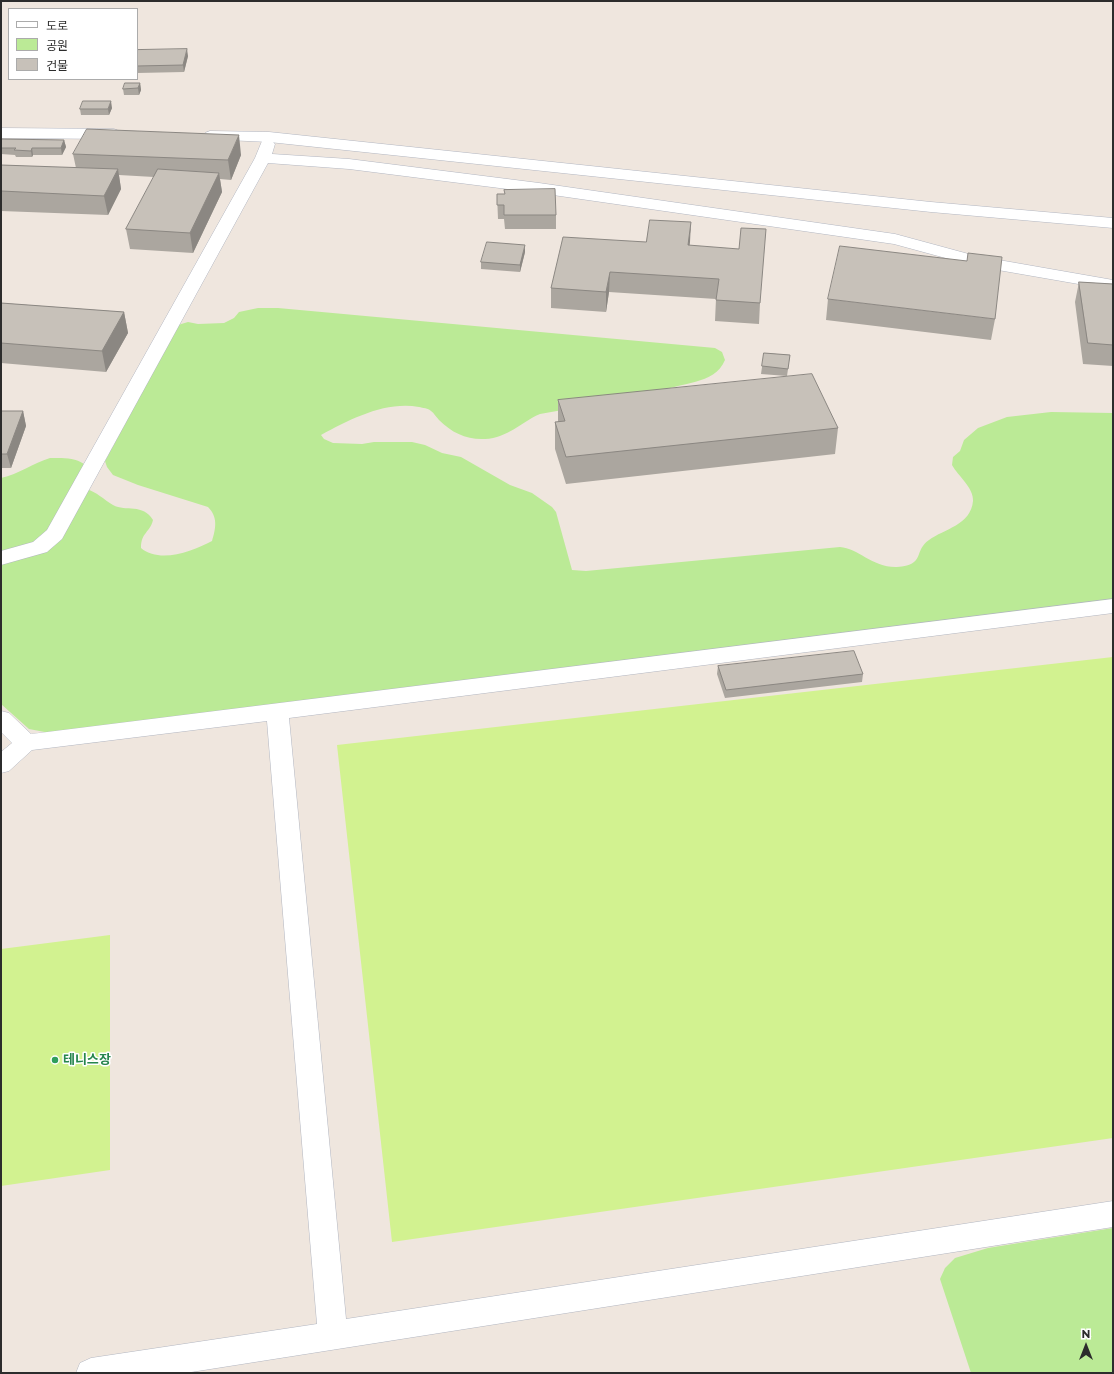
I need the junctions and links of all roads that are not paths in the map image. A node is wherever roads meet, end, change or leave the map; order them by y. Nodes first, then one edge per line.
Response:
1 (1, 133) edge
2 (128, 134) edge
3 (198, 135) edge
4 (268, 137) junction
5 (263, 158) junction
6 (1113, 223) edge
7 (1113, 285) edge
8 (1, 558) edge
9 (1113, 606) edge
10 (277, 711) junction
11 (1, 719) edge
12 (26, 743) junction
13 (1, 765) edge
14 (1113, 1214) edge
15 (334, 1336) junction
16 (91, 1373) edge

1 - 2 street
3 - 4 street
4 - 5 street
4 - 6 street
5 - 7 street
5 - 8 street
9 - 10 street
10 - 12 street
10 - 15 street
11 - 12 street
12 - 13 street
14 - 15 street
15 - 16 street

